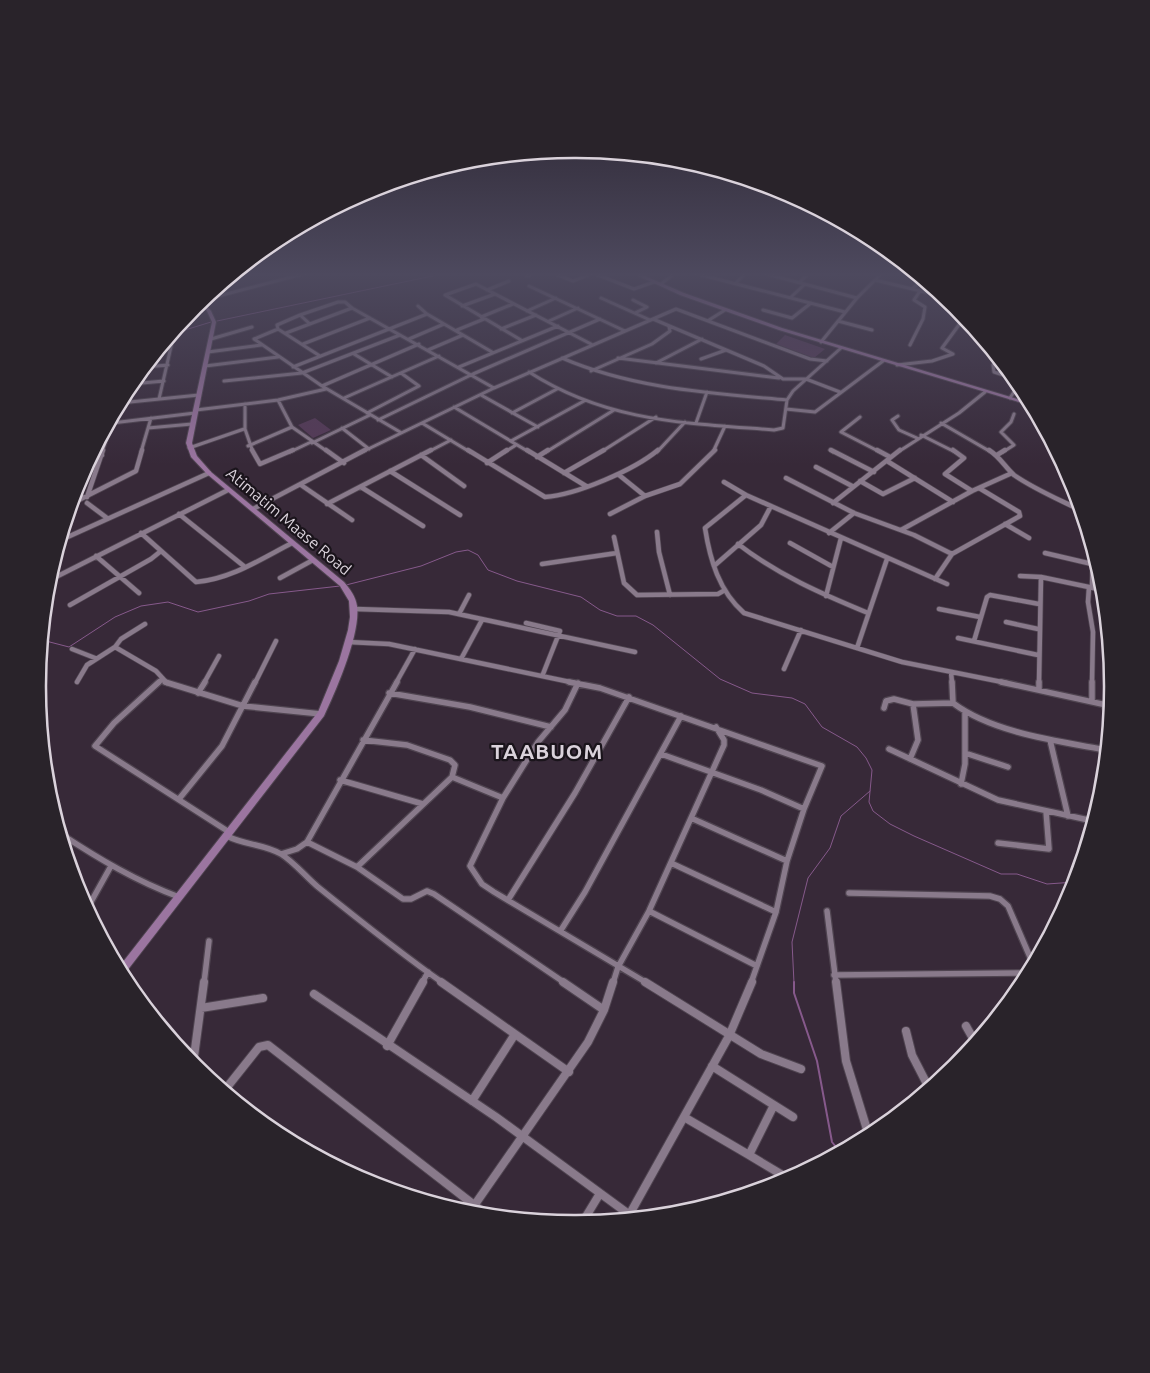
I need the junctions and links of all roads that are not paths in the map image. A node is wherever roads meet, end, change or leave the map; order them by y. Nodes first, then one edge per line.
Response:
1 (218, 337) edge
2 (260, 337) edge
3 (293, 337) edge
4 (322, 337) edge
5 (368, 337) edge
6 (395, 337) edge
7 (405, 337) edge
8 (413, 337) edge
9 (455, 337) edge
10 (467, 337) edge
11 (516, 337) edge
12 (531, 337) edge
13 (558, 337) edge
14 (579, 337) edge
15 (610, 337) edge
16 (662, 337) edge
17 (697, 337) edge
18 (753, 337) edge
19 (806, 337) edge
20 (825, 337) edge
21 (914, 337) edge
22 (950, 337) edge
23 (211, 339) joint
24 (409, 339) junction
25 (702, 339) junction
26 (521, 340) junction
27 (821, 342) junction
28 (304, 344) junction
29 (419, 344) junction
30 (592, 344) junction
31 (910, 344) dead end
32 (172, 345) edge
33 (261, 346) junction
34 (842, 348) junction
35 (428, 350) junction
36 (726, 350) junction
37 (208, 352) junction
38 (492, 352) junction
39 (354, 354) junction
40 (320, 356) junction
41 (440, 356) junction
42 (278, 357) junction
43 (562, 358) junction
44 (618, 358) junction
45 (701, 360) dead end
46 (827, 361) junction
47 (883, 361) junction
48 (656, 363) junction
49 (370, 364) junction
50 (168, 365) junction
51 (897, 365) junction
52 (993, 365) dead end
53 (155, 366) edge
54 (205, 366) junction
55 (292, 366) junction
56 (459, 367) junction
57 (590, 371) junction
58 (528, 372) junction
59 (302, 373) junction
60 (401, 373) junction
61 (473, 374) junction
62 (1001, 374) edge
63 (392, 377) junction
64 (780, 378) junction
65 (806, 378) junction
66 (164, 381) junction
67 (224, 381) dead end
68 (143, 383) edge
69 (324, 387) junction
70 (494, 388) junction
71 (557, 389) junction
72 (707, 392) junction
73 (840, 392) junction
74 (986, 392) junction
75 (1014, 392) edge
76 (199, 395) junction
77 (481, 395) junction
78 (344, 398) junction
79 (1010, 398) junction
80 (159, 399) junction
81 (278, 400) junction
82 (788, 400) junction
83 (584, 401) junction
84 (1020, 401) edge
85 (129, 402) edge
86 (245, 404) junction
87 (454, 407) junction
88 (786, 408) junction
89 (614, 410) junction
90 (195, 412) junction
91 (512, 413) junction
92 (368, 414) junction
93 (1014, 414) dead end
94 (898, 416) dead end
95 (656, 417) junction
96 (860, 417) dead end
97 (151, 418) junction
98 (378, 420) junction
99 (117, 422) edge
100 (422, 422) junction
101 (685, 422) junction
102 (696, 423) junction
103 (941, 423) junction
104 (192, 424) junction
105 (724, 426) junction
106 (538, 427) junction
107 (148, 428) junction
108 (292, 428) junction
109 (342, 428) junction
110 (244, 429) junction
111 (400, 432) junction
112 (919, 437) junction
113 (450, 440) junction
114 (511, 441) junction
115 (311, 442) junction
116 (105, 445) edge
117 (516, 445) junction
118 (248, 446) junction
119 (190, 448) junction
120 (369, 450) junction
121 (830, 450) dead end
122 (997, 454) junction
123 (102, 455) joint
124 (421, 455) junction
125 (536, 457) junction
126 (888, 459) junction
127 (344, 463) junction
128 (487, 463) junction
129 (816, 467) dead end
130 (390, 470) junction
131 (874, 472) junction
132 (209, 473) junction
133 (564, 473) junction
134 (1012, 473) junction
135 (619, 475) junction
136 (786, 478) dead end
137 (915, 478) junction
138 (860, 481) junction
139 (724, 482) dead end
140 (301, 485) junction
141 (464, 486) dead end
142 (586, 486) junction
143 (852, 486) junction
144 (361, 487) junction
145 (979, 488) junction
146 (228, 490) junction
147 (972, 492) junction
148 (746, 495) junction
149 (645, 496) junction
150 (87, 497) junction
151 (80, 500) edge
152 (953, 502) junction
153 (88, 503) dead end
154 (833, 503) junction
155 (328, 504) junction
156 (771, 506) junction
157 (1072, 506) edge
158 (253, 509) junction
159 (854, 513) junction
160 (179, 514) junction
161 (610, 514) dead end
162 (460, 515) dead end
163 (107, 518) junction
164 (352, 520) dead end
165 (1005, 524) junction
166 (422, 526) dead end
167 (901, 530) junction
168 (657, 532) dead end
169 (829, 532) junction
170 (141, 533) junction
171 (68, 537) edge
172 (614, 537) dead end
173 (841, 538) junction
174 (1029, 538) dead end
175 (292, 543) junction
176 (790, 543) dead end
177 (738, 544) junction
178 (161, 551) junction
179 (617, 553) junction
180 (1045, 553) dead end
181 (952, 554) junction
182 (96, 556) junction
183 (167, 557) junction
184 (887, 558) junction
185 (151, 559) junction
186 (313, 560) junction
187 (1089, 563) edge
188 (542, 564) dead end
189 (714, 566) junction
190 (245, 567) junction
191 (833, 567) junction
192 (1092, 573) edge
193 (58, 576) edge
194 (1020, 576) dead end
195 (120, 577) junction
196 (1041, 577) junction
197 (280, 578) dead end
198 (935, 579) junction
199 (947, 584) dead end
200 (1091, 587) junction
201 (1095, 588) edge
202 (725, 590) junction
203 (139, 593) dead end
204 (670, 595) junction
205 (469, 596) dead end
206 (826, 596) junction
207 (1040, 604) junction
208 (70, 605) dead end
209 (939, 608) dead end
210 (354, 609) junction
211 (868, 613) junction
212 (459, 614) junction
213 (980, 617) junction
214 (482, 620) junction
215 (1006, 622) dead end
216 (526, 623) dead end
217 (145, 624) dead end
218 (1038, 629) junction
219 (801, 630) junction
220 (560, 635) junction
221 (958, 638) dead end
222 (974, 641) junction
223 (276, 642) dead end
224 (348, 642) junction
225 (115, 647) junction
226 (857, 648) junction
227 (72, 649) dead end
228 (415, 649) junction
229 (636, 652) dead end
230 (1038, 655) junction
231 (219, 656) dead end
232 (95, 658) junction
233 (461, 659) junction
234 (784, 669) dead end
235 (951, 672) junction
236 (543, 674) junction
237 (162, 679) junction
238 (77, 682) dead end
239 (578, 682) junction
240 (1039, 689) junction
241 (198, 693) junction
242 (389, 693) junction
243 (628, 697) junction
244 (1092, 701) junction
245 (953, 703) junction
246 (913, 704) junction
247 (1104, 704) edge
248 (243, 706) junction
249 (884, 708) dead end
250 (965, 713) junction
251 (321, 714) junction
252 (681, 716) junction
253 (551, 726) junction
254 (716, 727) junction
255 (363, 740) junction
256 (1050, 740) junction
257 (889, 749) dead end
258 (1100, 749) edge
259 (966, 753) junction
260 (662, 754) junction
261 (910, 759) junction
262 (1008, 767) dead end
263 (711, 772) junction
264 (452, 777) junction
265 (340, 780) junction
266 (961, 784) junction
267 (503, 798) junction
268 (179, 799) junction
269 (423, 804) junction
270 (804, 809) junction
271 (1046, 811) junction
272 (1068, 816) junction
273 (690, 818) junction
274 (1087, 820) edge
275 (228, 834) junction
276 (69, 839) edge
277 (307, 842) junction
278 (998, 842) dead end
279 (281, 854) junction
280 (787, 861) junction
281 (671, 863) junction
282 (111, 866) junction
283 (357, 868) junction
284 (849, 893) dead end
285 (180, 897) junction
286 (508, 900) junction
287 (92, 901) edge
288 (827, 911) dead end
289 (649, 912) junction
290 (776, 912) junction
291 (561, 930) junction
292 (210, 941) dead end
293 (1030, 956) edge
294 (126, 966) edge
295 (757, 966) junction
296 (618, 967) junction
297 (428, 972) junction
298 (1019, 973) edge
299 (834, 976) junction
300 (314, 994) dead end
301 (263, 998) dead end
302 (201, 1008) junction
303 (604, 1010) junction
304 (966, 1026) dead end
305 (906, 1030) dead end
306 (515, 1034) junction
307 (729, 1036) junction
308 (972, 1036) edge
309 (387, 1046) junction
310 (195, 1053) edge
311 (712, 1066) junction
312 (801, 1069) dead end
313 (568, 1072) junction
314 (926, 1082) edge
315 (228, 1086) edge
316 (472, 1101) junction
317 (774, 1105) junction
318 (684, 1117) junction
319 (793, 1117) dead end
320 (866, 1128) edge
321 (523, 1136) junction
322 (749, 1155) junction
323 (780, 1174) edge
324 (598, 1195) junction
325 (474, 1205) joint
326 (633, 1212) edge
327 (624, 1213) edge
328 (587, 1215) edge

1 - 23 street
2 - 33 street
3 - 28 street
4 - 28 street
5 - 40 street
6 - 39 street
7 - 24 street
8 - 24 street
9 - 35 street
10 - 38 street
11 - 26 street
12 - 26 street
13 - 61 street
14 - 30 street
15 - 30 street
16 - 44 street
17 - 25 street
18 - 46 street
19 - 27 main road
20 - 27 street
21 - 31 street
22 - 51 street
23 - 37 main road
24 - 29 street
25 - 36 street
25 - 48 street
26 - 38 street
27 - 34 main road
28 - 40 street
29 - 35 street
29 - 49 street
30 - 43 street
32 - 50 street
33 - 37 street
33 - 42 street
34 - 46 street
34 - 47 main road
35 - 41 street
36 - 45 street
36 - 64 street
37 - 54 main road
38 - 56 street
39 - 49 street
39 - 59 street
40 - 55 street
41 - 56 street
41 - 60 street
42 - 54 street
42 - 55 street
43 - 57 street
43 - 58 street
44 - 48 street
44 - 57 street
46 - 65 street
47 - 51 main road
47 - 73 street
48 - 64 street
49 - 63 street
49 - 69 street
50 - 53 street
50 - 66 street
51 - 74 main road
52 - 62 street
54 - 76 main road
55 - 59 street
56 - 61 street
57 - 72 street
58 - 70 street
58 - 71 street
59 - 67 street
59 - 69 street
60 - 63 street
60 - 92 street
61 - 70 street
61 - 98 street
63 - 78 street
64 - 65 street
65 - 73 street
65 - 82 street
66 - 68 street
66 - 80 street
69 - 78 street
69 - 81 street
70 - 77 street
71 - 83 street
71 - 91 street
72 - 82 street
72 - 102 street
73 - 88 street
74 - 79 main road
74 - 103 street
75 - 79 street
76 - 80 street
76 - 90 main road
77 - 87 street
77 - 91 street
78 - 92 street
79 - 84 main road
80 - 85 street
81 - 86 street
81 - 108 street
82 - 88 street
83 - 89 street
83 - 106 street
86 - 90 street
86 - 110 street
87 - 100 street
87 - 114 street
88 - 105 street
89 - 95 street
89 - 125 street
90 - 97 street
90 - 104 main road
91 - 106 street
92 - 98 street
92 - 109 street
93 - 122 street
94 - 112 street
95 - 101 street
95 - 133 street
96 - 126 street
97 - 99 street
97 - 107 street
98 - 111 street
100 - 111 street
100 - 113 street
101 - 102 street
101 - 135 street
102 - 105 street
103 - 112 street
103 - 122 street
104 - 107 street
104 - 119 main road
105 - 149 street
106 - 114 street
107 - 150 street
108 - 115 street
108 - 118 street
109 - 115 street
109 - 120 street
110 - 118 street
110 - 119 street
111 - 120 street
112 - 126 street
112 - 147 street
113 - 124 street
113 - 128 street
114 - 117 street
115 - 118 street
115 - 127 street
116 - 123 street
117 - 125 street
117 - 128 street
119 - 132 main road, Atimatim Maase Road
120 - 127 street
121 - 131 street
122 - 134 street
123 - 150 street
124 - 130 street
124 - 141 street
125 - 133 street
126 - 131 street
126 - 137 street
127 - 140 street
128 - 142 street
129 - 143 street
130 - 144 street
130 - 162 street
131 - 138 street
132 - 146 main road, Atimatim Maase Road
132 - 163 street
133 - 142 street
134 - 145 street
134 - 157 street
135 - 142 street
135 - 149 street
136 - 154 street
137 - 138 street
137 - 152 street
138 - 143 street
139 - 148 street
140 - 155 street
140 - 158 street
143 - 154 street
144 - 155 street
144 - 166 street
145 - 147 street
145 - 165 street
146 - 158 main road, Atimatim Maase Road
146 - 160 street
147 - 152 street
148 - 156 street
148 - 189 street
149 - 161 street
150 - 151 street
152 - 167 street
153 - 163 street
154 - 159 street
155 - 164 street
156 - 169 street
156 - 177 street
158 - 175 main road, Atimatim Maase Road
159 - 167 street
159 - 169 street
160 - 170 street
160 - 190 street
163 - 171 street
165 - 174 street
165 - 181 street
167 - 181 street
168 - 204 street
169 - 173 street
170 - 178 street
170 - 182 street
172 - 179 street
173 - 184 street
173 - 191 street
175 - 186 main road, Atimatim Maase Road
175 - 190 street
176 - 191 street
177 - 189 street
177 - 206 street
178 - 183 street
178 - 185 street
179 - 188 street
179 - 204 street
180 - 187 street
181 - 198 street
182 - 193 street
182 - 195 street
183 - 185 street
183 - 190 street
184 - 198 street
184 - 211 street
185 - 195 street
186 - 197 street
186 - 210 main road, Atimatim Maase Road
189 - 202 street
191 - 206 street
192 - 200 street
194 - 196 street
195 - 203 street
195 - 208 street
196 - 200 street
196 - 207 street
198 - 199 street
200 - 201 street
200 - 244 street
202 - 204 street
202 - 219 street
205 - 212 street
206 - 211 street
207 - 213 street
207 - 218 street
209 - 213 street
210 - 212 street
210 - 224 main road, Atimatim Maase Road
211 - 226 street
212 - 214 street
213 - 222 street
214 - 220 street
214 - 233 street
215 - 218 street
216 - 220 street
217 - 225 street
218 - 230 street
219 - 226 street
219 - 234 street
220 - 229 street
220 - 236 street
221 - 222 street
222 - 230 street
223 - 248 street
224 - 228 street
224 - 251 main road, Atimatim Maase Road
225 - 232 street
225 - 237 street
226 - 235 street
227 - 232 street
228 - 233 street
228 - 242 street
230 - 240 street
231 - 241 street
232 - 238 street
233 - 236 street
235 - 240 street
235 - 245 street
236 - 239 street
237 - 241 street
237 - 268 street
239 - 243 street
239 - 253 street
240 - 244 street
241 - 248 street
242 - 253 street
242 - 255 street
243 - 252 street
243 - 286 street
244 - 247 street
245 - 246 street
245 - 250 street
246 - 249 street
246 - 261 street
248 - 251 street
248 - 268 street
250 - 256 street
250 - 259 street
251 - 275 main road, Atimatim Maase Road
252 - 254 street
252 - 260 street
253 - 267 street
254 - 263 street
254 - 270 street
255 - 264 street
255 - 265 street
256 - 258 street
256 - 272 street
257 - 261 street
259 - 262 street
259 - 266 street
260 - 263 street
260 - 291 street
261 - 266 street
263 - 270 street
263 - 273 street
264 - 267 street
264 - 269 street
265 - 269 street
265 - 277 street
266 - 271 street
267 - 286 street
268 - 275 street
269 - 283 street
270 - 280 street
271 - 272 street
271 - 278 street
272 - 274 street
273 - 280 street
273 - 281 street
275 - 279 street
275 - 285 main road, Atimatim Maase Road
276 - 282 street
277 - 279 street
277 - 283 street
279 - 297 street
280 - 290 street
281 - 289 street
281 - 290 street
282 - 285 street
282 - 287 street
283 - 303 street
284 - 293 street
285 - 294 main road, Atimatim Maase Road
286 - 291 street
288 - 299 street
289 - 295 street
289 - 296 street
290 - 295 street
291 - 296 street
292 - 302 street
295 - 307 street
296 - 303 street
296 - 307 street
297 - 306 street
297 - 309 street
298 - 299 street
299 - 320 street
300 - 309 street
301 - 302 street
302 - 310 street
303 - 313 street
304 - 308 street
305 - 314 street
306 - 313 street
306 - 316 street
307 - 311 street
307 - 312 street
309 - 316 street
311 - 317 street
311 - 318 street
313 - 321 street
315 - 325 street
316 - 321 street
317 - 319 street
317 - 322 street
318 - 322 street
318 - 326 street
321 - 324 street
321 - 325 street
322 - 323 street
324 - 327 street
324 - 328 street

